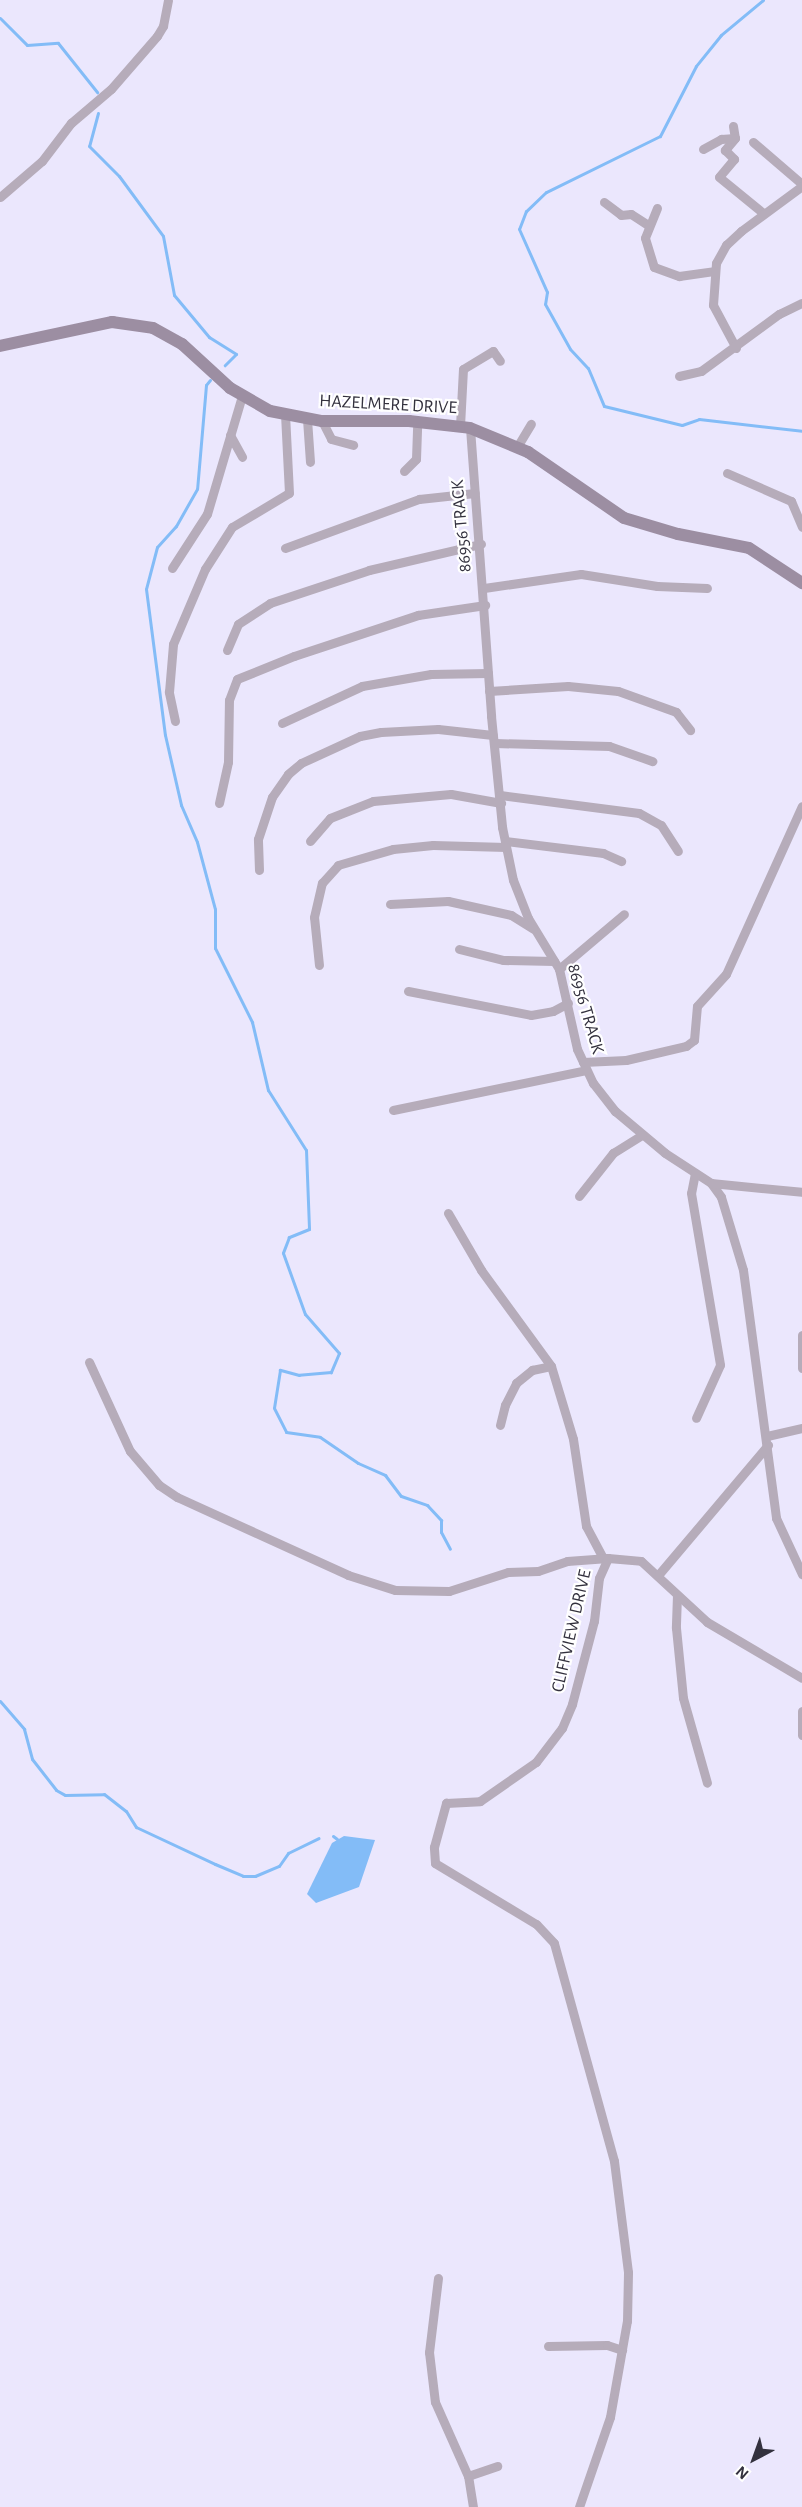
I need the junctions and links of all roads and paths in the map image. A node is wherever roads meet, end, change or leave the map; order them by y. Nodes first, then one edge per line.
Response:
1 (168, 0) edge
2 (733, 126) dead end
3 (735, 138) junction
4 (753, 142) dead end
5 (703, 149) dead end
6 (802, 185) edge
7 (0, 197) edge
8 (604, 202) dead end
9 (657, 208) dead end
10 (763, 213) junction
11 (648, 225) junction
12 (714, 271) junction
13 (802, 303) edge
14 (0, 346) edge
15 (736, 348) junction
16 (500, 361) dead end
17 (679, 376) dead end
18 (242, 396) junction
19 (285, 415) junction
20 (307, 419) junction
21 (322, 421) junction
22 (417, 422) junction
23 (531, 424) dead end
24 (465, 427) junction
25 (230, 435) junction
26 (353, 445) dead end
27 (517, 447) junction
28 (242, 457) dead end
29 (310, 462) dead end
30 (404, 471) dead end
31 (727, 473) dead end
32 (475, 493) junction
33 (802, 527) edge
34 (481, 544) junction
35 (285, 548) dead end
36 (172, 568) dead end
37 (802, 583) edge
38 (484, 588) junction
39 (707, 588) dead end
40 (485, 605) junction
41 (227, 650) dead end
42 (488, 673) junction
43 (489, 691) junction
44 (175, 721) dead end
45 (282, 723) dead end
46 (690, 730) dead end
47 (494, 739) junction
48 (652, 761) dead end
49 (500, 799) junction
50 (219, 803) dead end
51 (802, 806) edge
52 (310, 841) dead end
53 (506, 844) junction
54 (678, 851) dead end
55 (621, 861) dead end
56 (259, 870) dead end
57 (390, 904) dead end
58 (624, 914) dead end
59 (535, 931) junction
60 (459, 949) dead end
61 (319, 965) dead end
62 (557, 965) junction
63 (408, 991) dead end
64 (568, 1003) junction
65 (584, 1066) junction
66 (393, 1110) dead end
67 (642, 1135) junction
68 (695, 1173) junction
69 (711, 1183) junction
70 (802, 1192) edge
71 (579, 1196) dead end
72 (448, 1213) dead end
73 (802, 1335) edge
74 (89, 1362) dead end
75 (550, 1366) junction
76 (802, 1368) edge
77 (696, 1418) dead end
78 (500, 1425) dead end
79 (802, 1428) edge
80 (767, 1440) junction
81 (606, 1558) junction
82 (659, 1574) junction
83 (802, 1574) edge
84 (677, 1595) junction
85 (802, 1678) edge
86 (802, 1711) edge
87 (802, 1735) edge
88 (707, 1783) dead end
89 (438, 2278) dead end
90 (548, 2346) dead end
91 (622, 2350) junction
92 (497, 2466) dead end
93 (468, 2476) junction
94 (473, 2507) edge
95 (579, 2507) edge

1 - 7 street
2 - 3 street
3 - 5 street
3 - 10 street
4 - 6 street
6 - 10 street
8 - 11 street
9 - 11 street
10 - 12 street
11 - 12 street
12 - 15 street
13 - 15 street
14 - 18 street, HAZELMERE DRIVE
15 - 17 street
16 - 24 street, 86956 TRACK
18 - 19 street, HAZELMERE DRIVE
18 - 25 street
19 - 20 street, HAZELMERE DRIVE
19 - 44 street
20 - 21 street, HAZELMERE DRIVE
20 - 29 street
21 - 22 street, HAZELMERE DRIVE
21 - 26 street
22 - 24 street, HAZELMERE DRIVE
22 - 30 street
23 - 27 street
24 - 27 street, HAZELMERE DRIVE
24 - 32 street, 86956 TRACK
25 - 28 street
25 - 36 street
27 - 37 street, HAZELMERE DRIVE
31 - 33 street
32 - 34 street, 86956 TRACK
32 - 35 street
34 - 38 street, 86956 TRACK
34 - 41 street
38 - 39 street
38 - 40 street, 86956 TRACK
40 - 42 street, 86956 TRACK
40 - 50 street
42 - 43 street, 86956 TRACK
42 - 45 street
43 - 46 street
43 - 47 street, 86956 TRACK
47 - 48 street
47 - 49 street, 86956 TRACK
47 - 56 street
49 - 52 street
49 - 53 street, 86956 TRACK
49 - 54 street
51 - 65 street
53 - 55 street
53 - 59 street, 86956 TRACK
53 - 61 street
57 - 59 street
58 - 62 street
59 - 62 street, 86956 TRACK
60 - 62 street
62 - 64 street, 86956 TRACK
63 - 64 street
64 - 65 street, 86956 TRACK
65 - 66 street
65 - 67 street, 86956 TRACK
67 - 68 street, 86956 TRACK
67 - 71 street
68 - 69 street, 86956 TRACK
68 - 77 street
69 - 70 street
69 - 80 street, 86956 TRACK
72 - 75 street
73 - 76 street
74 - 81 street
75 - 78 street
75 - 81 street
79 - 80 street
80 - 82 street
80 - 83 street, 86956 TRACK
81 - 82 street, CLIFFVIEW DRIVE
81 - 91 street, CLIFFVIEW DRIVE
82 - 84 street, CLIFFVIEW DRIVE
84 - 85 street, CLIFFVIEW DRIVE
84 - 88 street
86 - 87 street
89 - 93 street
90 - 91 street
91 - 95 street
92 - 93 street
93 - 94 street

